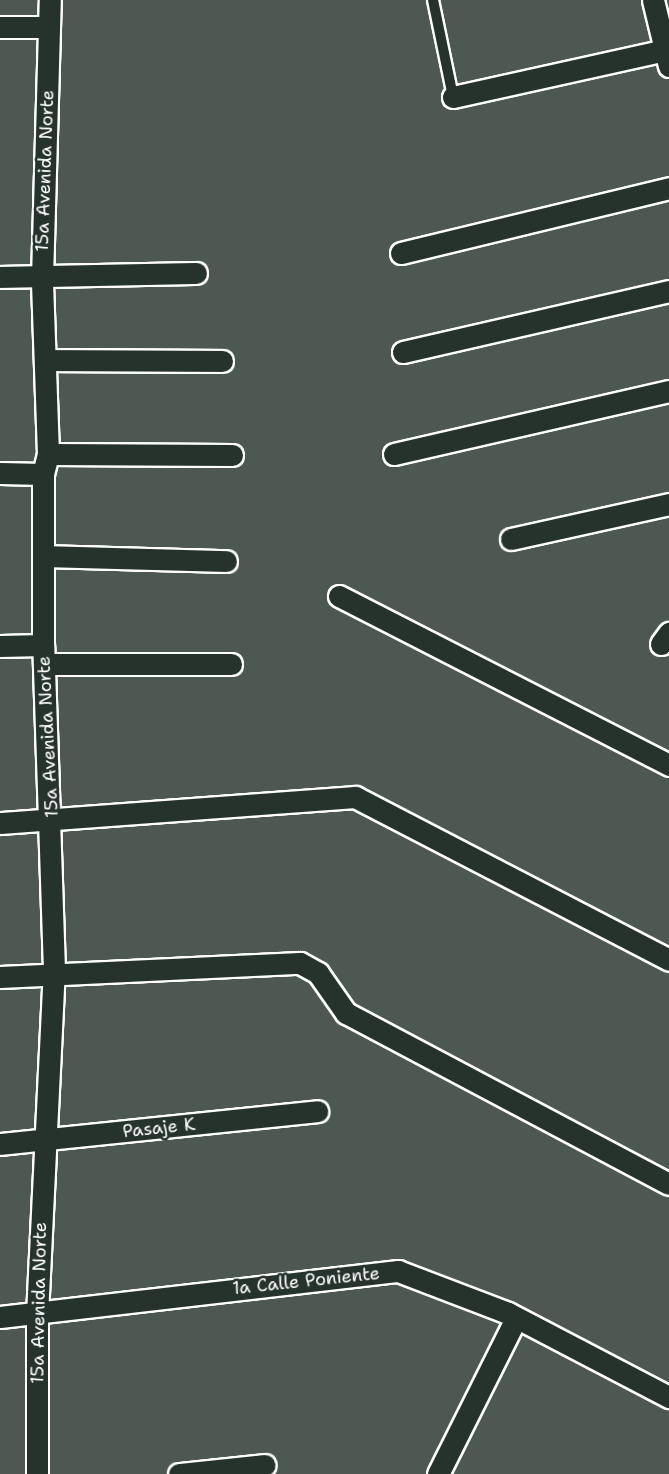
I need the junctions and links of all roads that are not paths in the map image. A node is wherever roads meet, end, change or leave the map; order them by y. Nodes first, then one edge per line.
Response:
1 (50, 0) edge
2 (433, 0) edge
3 (653, 0) edge
4 (0, 27) edge
5 (49, 27) junction
6 (668, 55) edge
7 (453, 97) joint
8 (669, 188) edge
9 (401, 253) dead end
10 (195, 273) dead end
11 (0, 277) edge
12 (42, 279) junction
13 (669, 291) edge
14 (403, 352) dead end
15 (47, 360) junction
16 (222, 361) dead end
17 (669, 391) edge
18 (394, 454) dead end
19 (232, 455) dead end
20 (46, 464) junction
21 (0, 473) edge
22 (669, 504) edge
23 (511, 538) dead end
24 (44, 556) junction
25 (226, 561) dead end
26 (339, 596) dead end
27 (0, 646) edge
28 (44, 654) junction
29 (232, 664) dead end
30 (669, 765) edge
31 (52, 818) junction
32 (0, 823) edge
33 (669, 960) edge
34 (54, 970) junction
35 (0, 977) edge
36 (317, 1111) dead end
37 (44, 1141) junction
38 (0, 1144) edge
39 (669, 1184) edge
40 (37, 1315) junction
41 (0, 1317) edge
42 (516, 1318) junction
43 (669, 1397) edge
44 (265, 1465) dead end
45 (37, 1474) edge
46 (179, 1474) edge
47 (438, 1474) edge

1 - 5 street, 15a Avenida Norte
2 - 7 lane
3 - 6 street
4 - 5 street
5 - 12 street, 15a Avenida Norte
6 - 7 street
8 - 9 street
10 - 12 street
11 - 12 street
12 - 15 street, 15a Avenida Norte
13 - 14 street
15 - 16 street
15 - 20 street, 15a Avenida Norte
17 - 18 street
19 - 20 street
20 - 21 street
20 - 24 street, 15a Avenida Norte
22 - 23 street
24 - 25 street
24 - 28 street, 15a Avenida Norte
26 - 30 street
27 - 28 street
28 - 29 street
28 - 31 street, 15a Avenida Norte
31 - 32 street
31 - 33 street
31 - 34 street, 15a Avenida Norte
34 - 35 street
34 - 37 street, 15a Avenida Norte
34 - 39 street
36 - 37 street, Pasaje K
37 - 38 street, Pasaje K
37 - 40 street, 15a Avenida Norte
40 - 41 street, 1a Calle Poniente
40 - 42 street, 1a Calle Poniente
40 - 45 street, 15a Avenida Norte
42 - 43 street, 1a Calle Poniente
42 - 47 street
44 - 46 street

